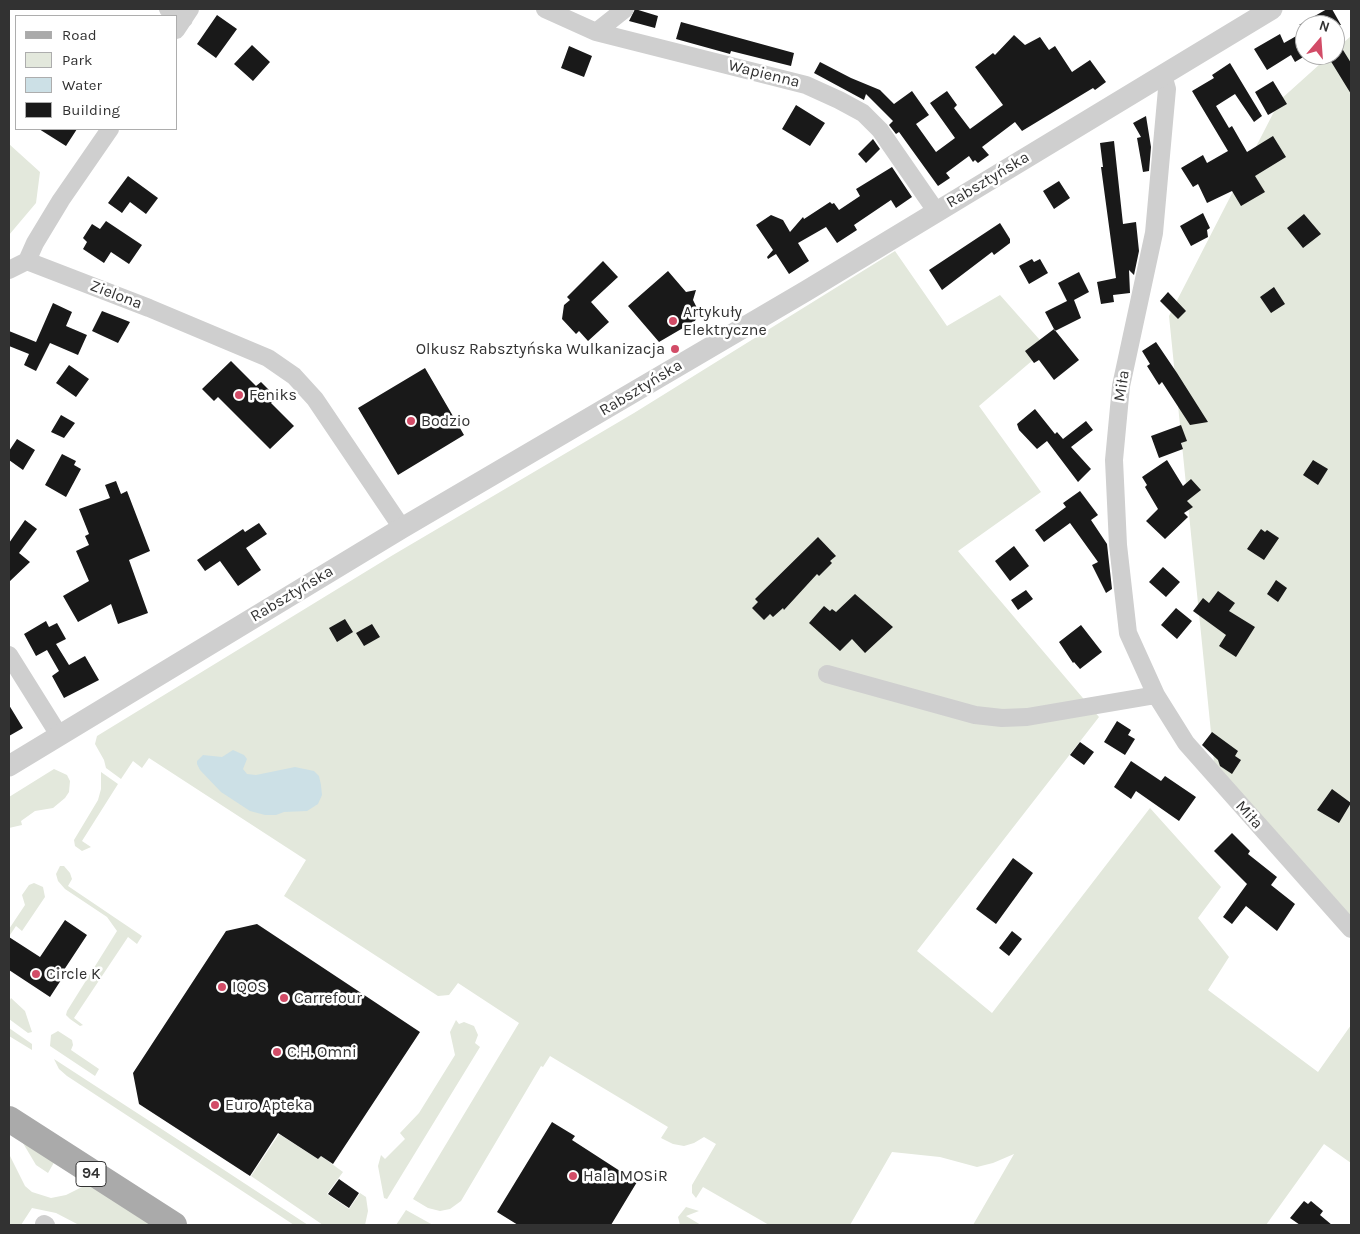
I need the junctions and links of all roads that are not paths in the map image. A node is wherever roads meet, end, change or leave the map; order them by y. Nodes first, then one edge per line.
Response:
1 (545, 9) edge
2 (625, 9) edge
3 (1272, 9) edge
4 (596, 32) junction
5 (1163, 75) junction
6 (109, 130) edge
7 (936, 212) junction
8 (28, 261) junction
9 (9, 270) edge
10 (402, 528) junction
11 (9, 655) edge
12 (827, 674) dead end
13 (1156, 695) junction
14 (59, 734) junction
15 (9, 766) edge
16 (1351, 929) edge
17 (9, 1119) edge
18 (174, 1225) edge

1 - 4 street, Wapienna
2 - 4 street
3 - 5 street, Rabsztyńska
4 - 7 street, Wapienna
5 - 7 street, Rabsztyńska
5 - 13 street, Miła
6 - 8 street
7 - 10 street, Rabsztyńska
8 - 9 street
8 - 10 street, Zielona
10 - 14 street, Rabsztyńska
11 - 14 street
12 - 13 street
13 - 16 street, Miła
14 - 15 street, Rabsztyńska
17 - 18 main road, 94

